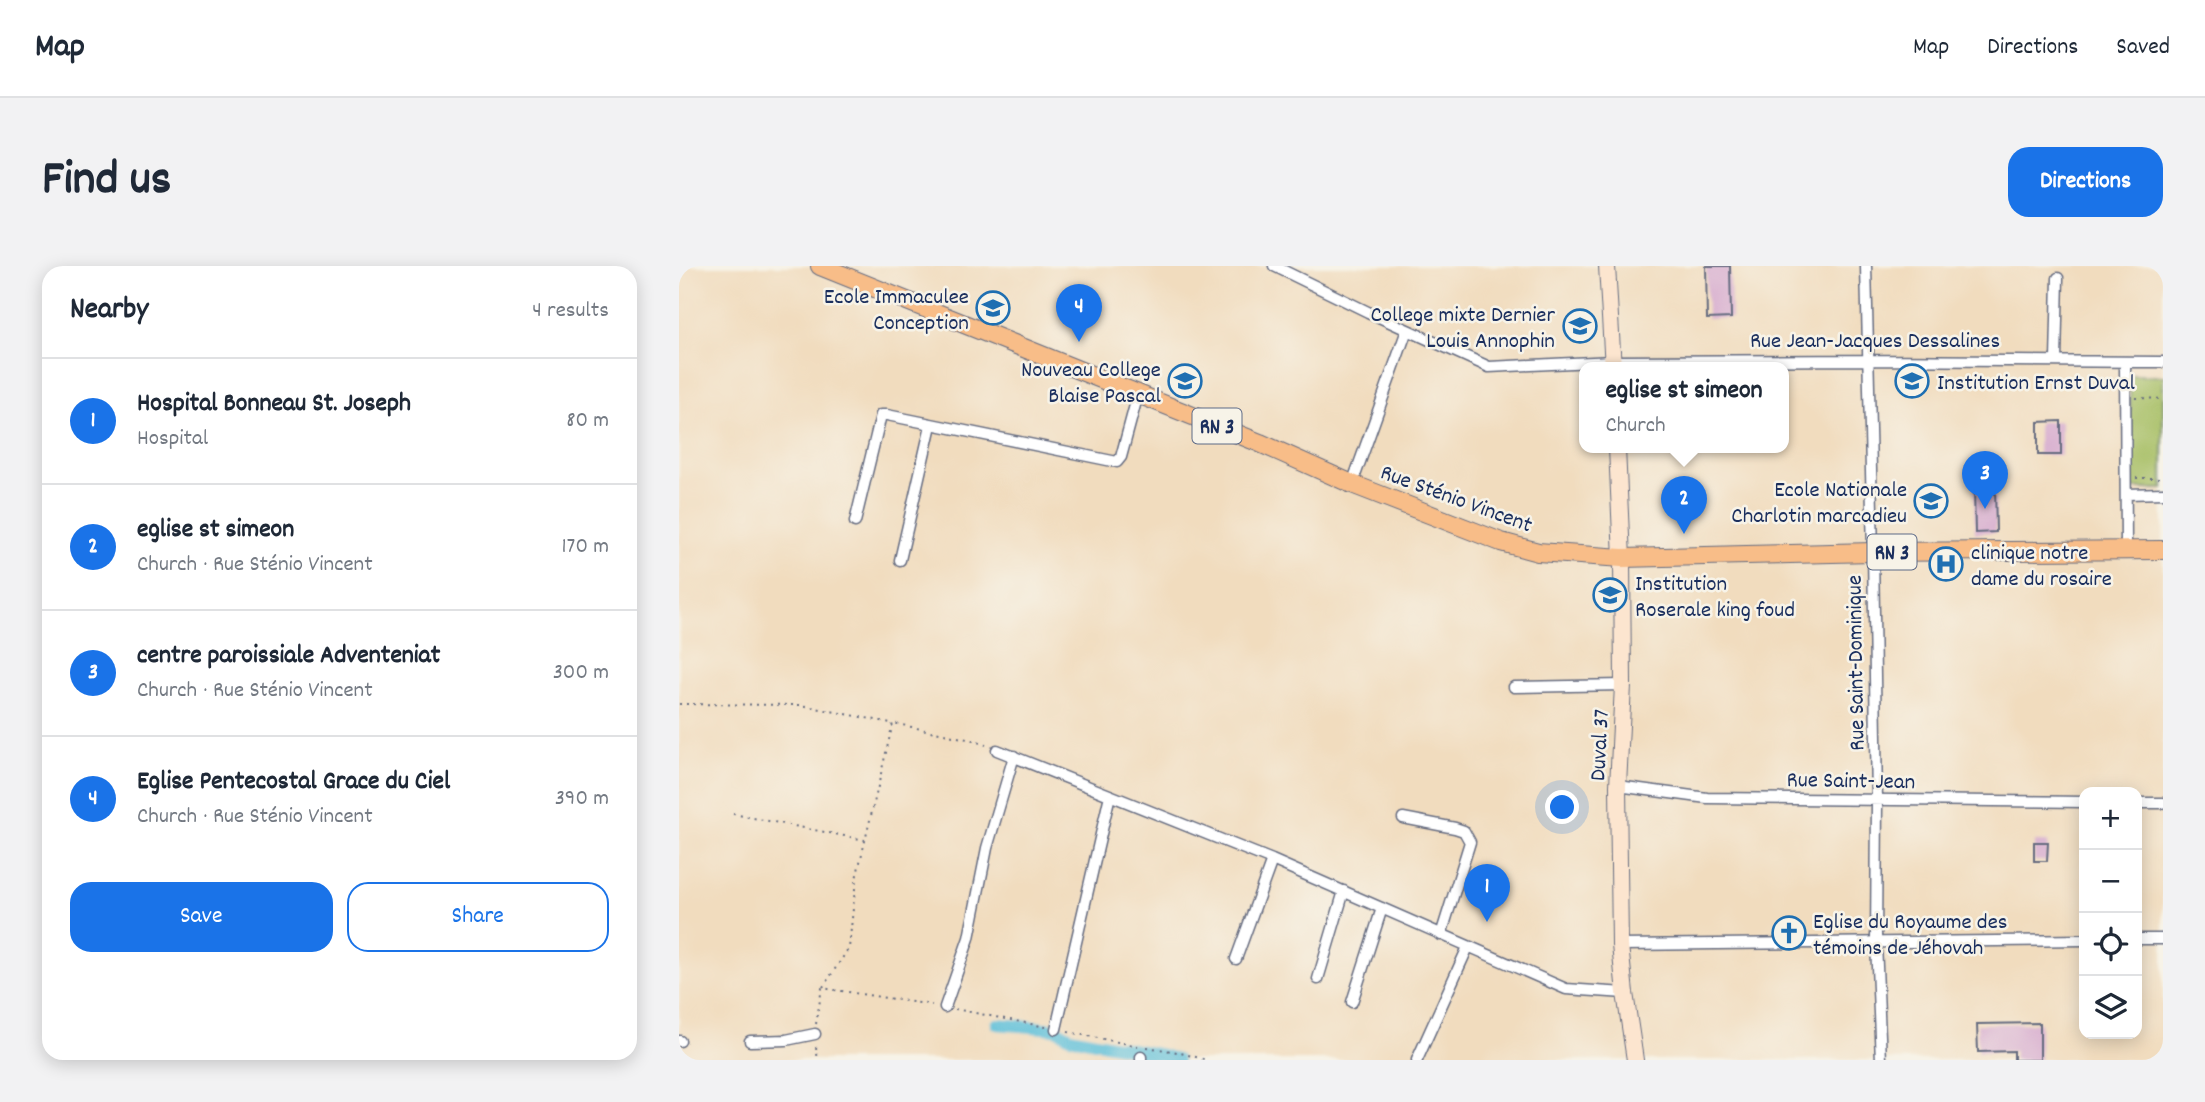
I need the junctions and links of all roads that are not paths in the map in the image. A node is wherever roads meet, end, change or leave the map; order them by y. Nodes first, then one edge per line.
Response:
1 (820, 266) edge
2 (1274, 266) edge
3 (1607, 266) edge
4 (1866, 266) edge
5 (2058, 278) dead end
6 (1407, 330) junction
7 (1870, 360) junction
8 (2056, 360) junction
9 (1613, 362) edge
10 (1767, 362) edge
11 (2125, 362) junction
12 (2163, 362) edge
13 (1579, 366) edge
14 (1137, 394) junction
15 (931, 425) junction
16 (1617, 453) edge
17 (1352, 484) junction
18 (2163, 493) edge
19 (2127, 494) junction
20 (855, 522) dead end
21 (2126, 550) junction
22 (2163, 550) edge
23 (1873, 552) junction
24 (1622, 558) junction
25 (900, 561) dead end
26 (1623, 685) junction
27 (1514, 687) dead end
28 (997, 750) road end
29 (1014, 756) junction
30 (1618, 786) junction
31 (1110, 794) junction
32 (1877, 801) junction
33 (2079, 802) edge
34 (2142, 803) edge
35 (2163, 803) edge
36 (1403, 818) dead end
37 (1272, 860) junction
38 (1344, 891) junction
39 (1382, 908) junction
40 (1441, 935) junction
41 (2142, 939) edge
42 (2163, 939) edge
43 (2079, 940) edge
44 (1876, 943) junction
45 (1620, 945) junction
46 (1468, 947) junction
47 (1236, 960) dead end
48 (1318, 979) dead end
49 (1625, 993) junction
50 (1352, 1002) dead end
51 (945, 1007) road end
52 (1056, 1029) road end
53 (815, 1034) road end
54 (750, 1041) dead end
55 (1416, 1060) edge
56 (1635, 1060) edge
57 (1881, 1060) edge

1 - 14 main road, Rue Sténio Vincent / RN 3
2 - 6 street, Rue Jean-Jacques Dessalines
3 - 9 street
4 - 7 street, Rue Saint-Dominique
5 - 8 street
6 - 13 street, Rue Jean-Jacques Dessalines
6 - 17 street
7 - 8 street, Rue Jean-Jacques Dessalines
7 - 10 street, Rue Jean-Jacques Dessalines
7 - 23 street, Rue Saint-Dominique
8 - 11 street, Rue Jean-Jacques Dessalines
11 - 12 street, Rue Jean-Jacques Dessalines
11 - 19 street
14 - 15 street
14 - 17 main road, Rue Sténio Vincent / RN 3
15 - 20 street
15 - 25 street
16 - 24 street, Duval 37
17 - 24 main road, Rue Sténio Vincent / RN 3
18 - 19 street
19 - 21 street
21 - 22 main road, Rue Sténio Vincent / RN 3
21 - 23 main road, Rue Sténio Vincent / RN 3
23 - 24 main road, Rue Sténio Vincent / RN 3
23 - 32 street, Rue Saint-Dominique
24 - 26 street, Duval 37
26 - 27 street
26 - 30 street, Duval 37
28 - 29 street
29 - 31 street
29 - 51 street
30 - 32 street, Rue Saint-Jean
30 - 45 street, Duval 37
31 - 37 street
31 - 52 street
32 - 33 street, Rue Saint-Jean
32 - 44 street, Rue Saint-Dominique
34 - 35 street
36 - 40 street
37 - 38 street
37 - 47 street
38 - 39 street
38 - 48 street
39 - 40 street
39 - 50 street
40 - 46 street
41 - 42 street
43 - 44 street
44 - 45 street
44 - 57 street, Rue Saint-Dominique
45 - 49 street, Duval 37
46 - 49 street
46 - 55 street
49 - 56 street, Duval 37
53 - 54 street

